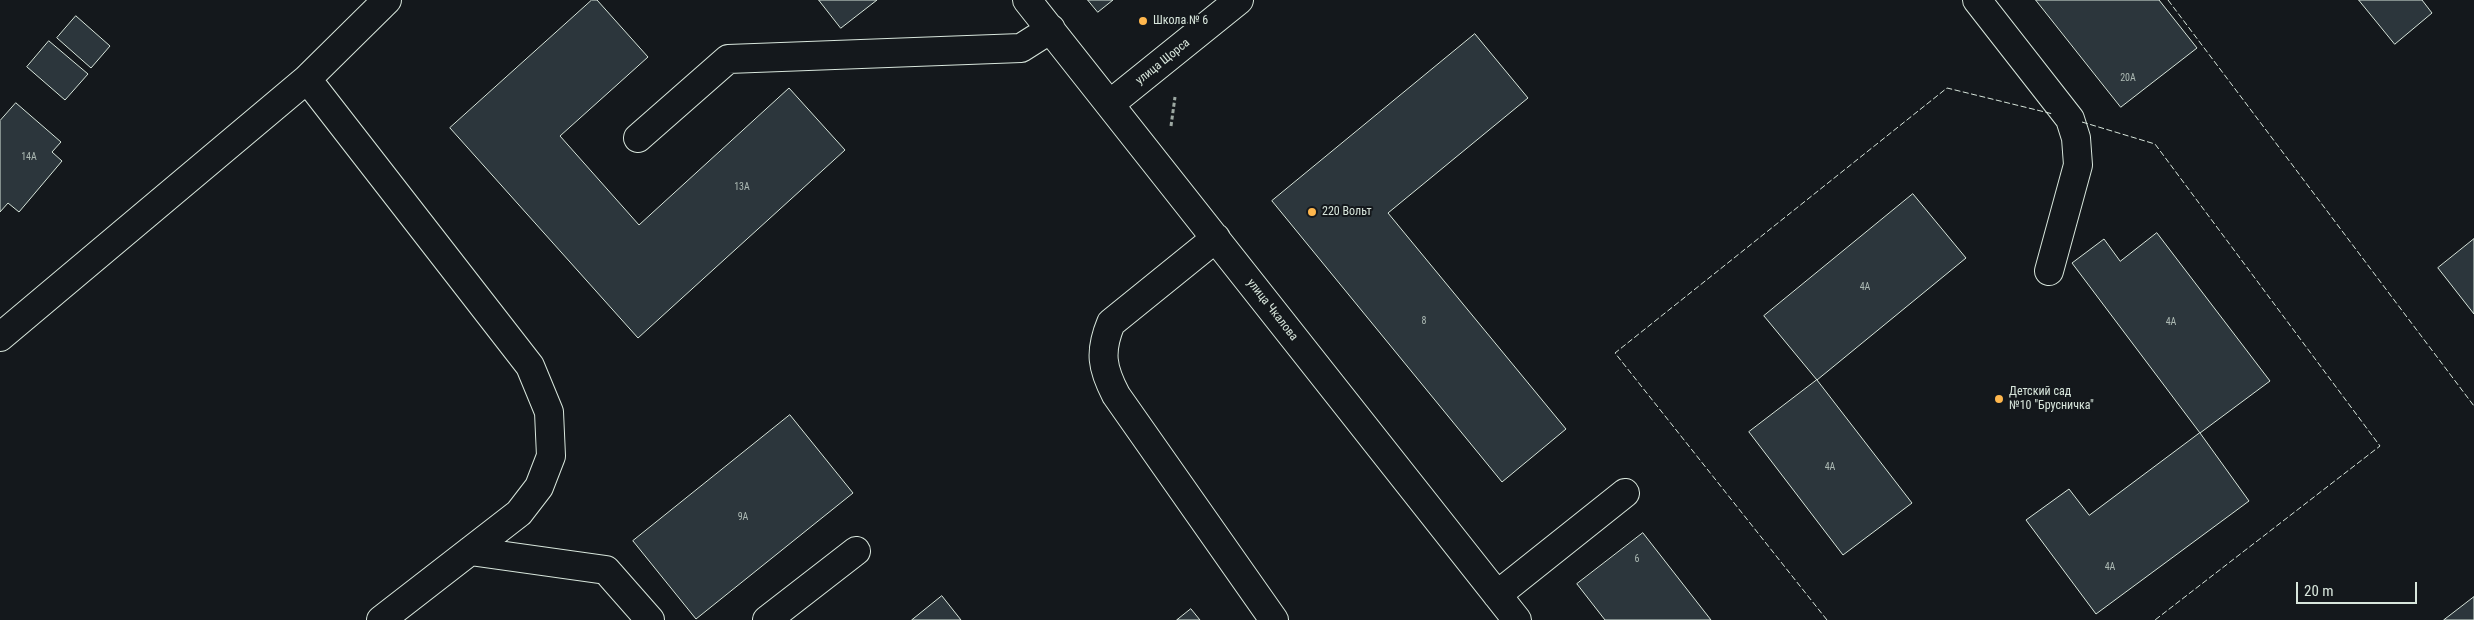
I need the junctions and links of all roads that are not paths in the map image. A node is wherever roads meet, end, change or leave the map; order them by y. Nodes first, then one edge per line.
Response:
1 (387, 0) edge
2 (1027, 0) edge
3 (1239, 0) edge
4 (1977, 0) edge
5 (1051, 29) junction
6 (307, 79) junction
7 (1110, 104) junction
8 (638, 138) dead end
9 (1216, 238) junction
10 (2049, 271) dead end
11 (0, 336) edge
12 (1625, 493) dead end
13 (470, 551) junction
14 (856, 551) dead end
15 (1497, 595) junction
16 (381, 620) edge
17 (650, 620) edge
18 (767, 620) edge
19 (1274, 620) edge
20 (1517, 620) edge

1 - 6 street
2 - 5 street, улица Чкалова
3 - 7 street, улица Щорса
4 - 10 street
5 - 7 street, улица Чкалова
5 - 8 street
6 - 11 street
6 - 13 street
7 - 9 street, улица Чкалова
9 - 15 street, улица Чкалова
9 - 19 street
12 - 15 street
13 - 16 street
13 - 17 street
14 - 18 street
15 - 20 street, улица Чкалова

